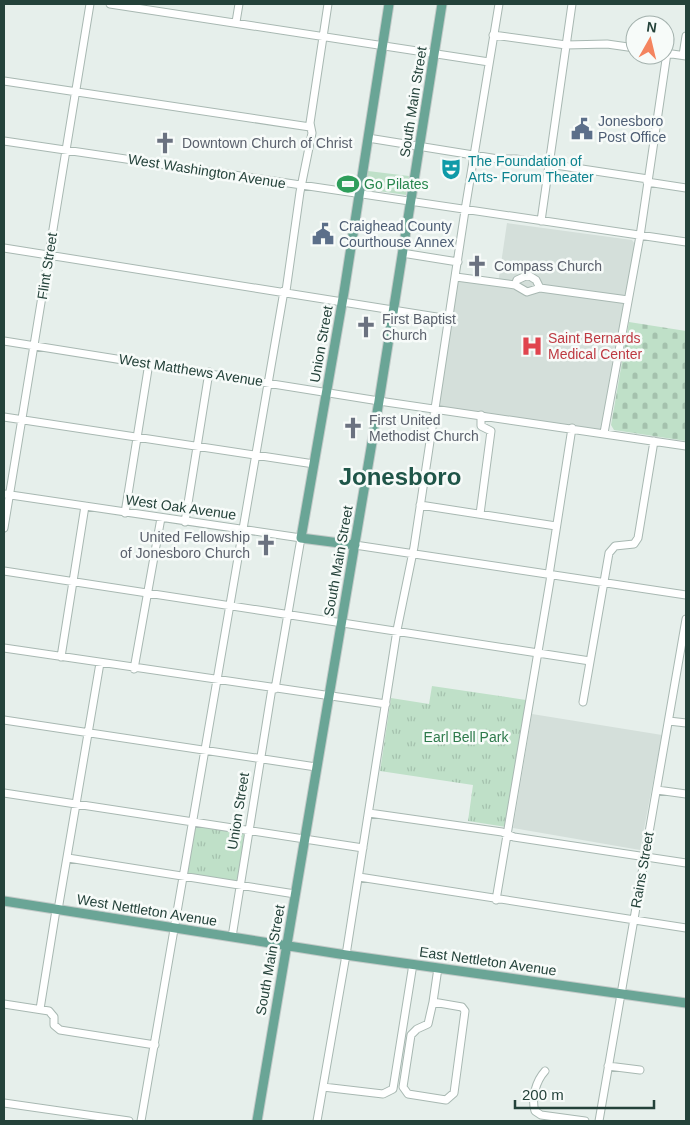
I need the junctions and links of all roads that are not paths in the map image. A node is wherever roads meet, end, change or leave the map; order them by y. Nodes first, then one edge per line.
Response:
1 (90, 4) edge
2 (110, 4) edge
3 (239, 4) edge
4 (328, 4) edge
5 (389, 4) edge
6 (442, 4) edge
7 (499, 4) edge
8 (572, 4) edge
9 (236, 22) junction
10 (493, 35) junction
11 (323, 36) junction
12 (686, 36) edge
13 (566, 45) junction
14 (382, 46) junction
15 (625, 47) edge
16 (434, 54) junction
17 (685, 55) edge
18 (489, 62) junction
19 (664, 65) edge
20 (4, 81) edge
21 (76, 91) junction
22 (310, 127) junction
23 (368, 138) junction
24 (4, 141) edge
25 (419, 146) junction
26 (68, 150) junction
27 (474, 155) junction
28 (549, 164) junction
29 (647, 180) junction
30 (302, 186) junction
31 (686, 188) edge
32 (360, 195) junction
33 (410, 202) junction
34 (465, 210) junction
35 (541, 221) junction
36 (640, 236) junction
37 (686, 242) edge
38 (4, 248) edge
39 (402, 253) junction
40 (49, 255) junction
41 (458, 262) junction
42 (456, 278) junction
43 (516, 285) junction
44 (540, 288) junction
45 (285, 291) junction
46 (343, 300) junction
47 (628, 300) junction
48 (394, 310) junction
49 (449, 319) junction
50 (4, 341) edge
51 (34, 345) junction
52 (149, 363) junction
53 (209, 372) junction
54 (268, 382) junction
55 (327, 392) junction
56 (379, 401) junction
57 (436, 409) junction
58 (481, 415) junction
59 (4, 418) edge
60 (22, 420) junction
61 (572, 428) junction
62 (604, 433) junction
63 (137, 437) junction
64 (654, 440) junction
65 (196, 446) junction
66 (686, 446) edge
67 (256, 455) junction
68 (314, 464) junction
69 (7, 494) edge
70 (420, 505) junction
71 (85, 506) junction
72 (125, 513) junction
73 (480, 514) junction
74 (162, 518) junction
75 (185, 522) junction
76 (556, 526) junction
77 (4, 528) edge
78 (242, 530) junction
79 (301, 538) junction
80 (355, 545) junction
81 (412, 554) junction
82 (4, 571) edge
83 (550, 575) junction
84 (72, 581) junction
85 (604, 583) junction
86 (149, 593) junction
87 (686, 596) edge
88 (230, 605) junction
89 (288, 614) junction
90 (686, 619) edge
91 (341, 622) junction
92 (397, 630) junction
93 (4, 648) edge
94 (538, 653) junction
95 (61, 657) junction
96 (590, 661) junction
97 (100, 663) junction
98 (134, 669) junction
99 (677, 676) junction
100 (686, 678) edge
101 (218, 680) junction
102 (273, 688) junction
103 (329, 696) junction
104 (583, 702) dead end
105 (386, 704) junction
106 (4, 720) edge
107 (670, 721) junction
108 (686, 723) edge
109 (88, 732) junction
110 (206, 751) junction
111 (260, 759) junction
112 (316, 767) junction
113 (657, 790) junction
114 (4, 793) edge
115 (686, 794) edge
116 (76, 804) junction
117 (369, 812) junction
118 (194, 821) junction
119 (249, 830) junction
120 (508, 834) junction
121 (304, 838) junction
122 (363, 848) junction
123 (68, 858) junction
124 (643, 858) junction
125 (686, 863) edge
126 (184, 876) junction
127 (359, 877) junction
128 (240, 885) junction
129 (295, 894) junction
130 (496, 900) junction
131 (4, 901) edge
132 (57, 910) junction
133 (632, 920) junction
134 (175, 928) junction
135 (686, 928) edge
136 (232, 937) junction
137 (286, 946) junction
138 (346, 955) junction
139 (413, 964) junction
140 (438, 968) junction
141 (620, 994) junction
142 (433, 1002) junction
143 (686, 1003) edge
144 (4, 1004) edge
145 (40, 1009) junction
146 (155, 1045) junction
147 (608, 1066) junction
148 (640, 1070) dead end
149 (545, 1071) dead end
150 (323, 1087) junction
151 (4, 1103) edge
152 (129, 1121) edge
153 (142, 1121) edge
154 (256, 1121) edge
155 (317, 1121) edge
156 (585, 1121) edge
157 (599, 1121) edge

1 - 21 street, Flint Street
2 - 9 street
3 - 9 street
4 - 11 street
5 - 14 main road, Union Street
6 - 16 main road, South Main Street
7 - 10 street
8 - 13 street
9 - 11 street
10 - 13 street
10 - 18 street
11 - 14 street
11 - 22 street
12 - 17 street
13 - 15 street
13 - 28 street
14 - 16 street
14 - 23 main road, Union Street
16 - 18 street
16 - 25 main road, South Main Street
18 - 27 street
19 - 29 street
20 - 21 street
21 - 22 street
21 - 26 street, Flint Street
22 - 30 street
23 - 25 street
23 - 32 main road, Union Street
24 - 26 street, West Washington Avenue
25 - 27 street
25 - 33 main road, South Main Street
26 - 30 street, West Washington Avenue
26 - 40 street, Flint Street
27 - 28 street
27 - 34 street
28 - 29 street
28 - 35 street
29 - 31 street
29 - 36 street
30 - 32 street, West Washington Avenue
30 - 45 street
32 - 33 street, West Washington Avenue
32 - 46 main road, Union Street
33 - 34 street, West Washington Avenue
33 - 39 main road, South Main Street
34 - 35 street, West Washington Avenue
34 - 41 street
35 - 36 street, West Washington Avenue
36 - 37 street, West Washington Avenue
36 - 47 street
38 - 40 street
39 - 41 street
39 - 48 main road, South Main Street
40 - 45 street
40 - 51 street, Flint Street
41 - 42 street
42 - 43 street
42 - 49 street
43 - 44 street
43 - 44 street
44 - 47 street
45 - 46 street
45 - 54 street
46 - 48 street
46 - 55 main road, Union Street
47 - 62 street
48 - 49 street
48 - 56 main road, South Main Street
49 - 57 street
50 - 51 street, West Matthews Avenue
51 - 52 street, West Matthews Avenue
51 - 60 street, Flint Street
52 - 53 street, West Matthews Avenue
52 - 63 street
53 - 54 street, West Matthews Avenue
53 - 65 street
54 - 55 street, West Matthews Avenue
54 - 67 street
55 - 56 street, West Matthews Avenue
55 - 68 main road, Union Street
56 - 57 street, West Matthews Avenue
56 - 80 main road, South Main Street
57 - 58 street, West Matthews Avenue
57 - 70 street
58 - 61 street, West Matthews Avenue
58 - 73 street
59 - 60 street
60 - 63 street
60 - 69 street, Flint Street
61 - 62 street, West Matthews Avenue
61 - 76 street
62 - 64 street, West Matthews Avenue
63 - 65 street
63 - 72 street
64 - 66 street, West Matthews Avenue
64 - 85 street
65 - 67 street
65 - 75 street
67 - 68 street
67 - 78 street
68 - 79 main road, Union Street
69 - 71 street, West Oak Avenue
69 - 77 street, Flint Street
70 - 73 street
70 - 81 street
71 - 72 street, West Oak Avenue
71 - 84 street
72 - 74 street, West Oak Avenue
73 - 76 street
74 - 75 street, West Oak Avenue
74 - 86 street
75 - 78 street, West Oak Avenue
76 - 83 street
78 - 79 street, West Oak Avenue
78 - 88 street
79 - 80 main road, West Oak Avenue
79 - 89 street, Union Street
80 - 81 street
80 - 91 main road, South Main Street
81 - 83 street
81 - 92 street
82 - 84 street
83 - 85 street
83 - 94 street
84 - 86 street
84 - 95 street
85 - 87 street
85 - 96 street
86 - 88 street
86 - 98 street
88 - 89 street
88 - 101 street
89 - 91 street
89 - 102 street, Union Street
90 - 99 street, Rains Street
91 - 92 street
91 - 103 main road, South Main Street
92 - 94 street
92 - 105 street
93 - 95 street
94 - 96 street
94 - 120 street
95 - 97 street
96 - 104 street
97 - 98 street
97 - 109 street
98 - 101 street
99 - 100 street
99 - 107 street, Rains Street
101 - 102 street
101 - 110 street
102 - 103 street
102 - 111 street, Union Street
103 - 105 street
103 - 112 main road, South Main Street
105 - 117 street
106 - 109 street
107 - 108 street
107 - 113 street, Rains Street
109 - 110 street
109 - 116 street
110 - 111 street
110 - 118 street
111 - 112 street
111 - 119 street, Union Street
112 - 121 main road, South Main Street
113 - 115 street
113 - 124 street, Rains Street
114 - 116 street
116 - 118 street
116 - 123 street
117 - 120 street
117 - 122 street
118 - 119 street
118 - 126 street
119 - 121 street
119 - 128 street, Union Street
120 - 124 street
120 - 130 street
121 - 122 street
121 - 129 main road, South Main Street
122 - 127 street
123 - 126 street
123 - 132 street
124 - 125 street
124 - 133 street, Rains Street
126 - 128 street
126 - 134 street
127 - 130 street
127 - 138 street
128 - 129 street
128 - 136 street, Union Street
129 - 137 main road, South Main Street
130 - 133 street
131 - 132 main road, West Nettleton Avenue
132 - 134 main road, West Nettleton Avenue
132 - 145 street
133 - 135 street
133 - 141 street, Rains Street
134 - 136 main road, West Nettleton Avenue
134 - 146 street
136 - 137 main road, West Nettleton Avenue
137 - 138 main road, East Nettleton Avenue
137 - 154 main road, South Main Street
138 - 139 main road, East Nettleton Avenue
138 - 150 street
139 - 140 main road, East Nettleton Avenue
139 - 150 street
140 - 141 main road, East Nettleton Avenue
140 - 142 street
141 - 143 main road, East Nettleton Avenue
141 - 147 street, Rains Street
142 - 142 street
144 - 145 street
145 - 146 street
146 - 153 street
147 - 148 street
147 - 157 street, Rains Street
149 - 156 street
150 - 155 street
151 - 152 street

